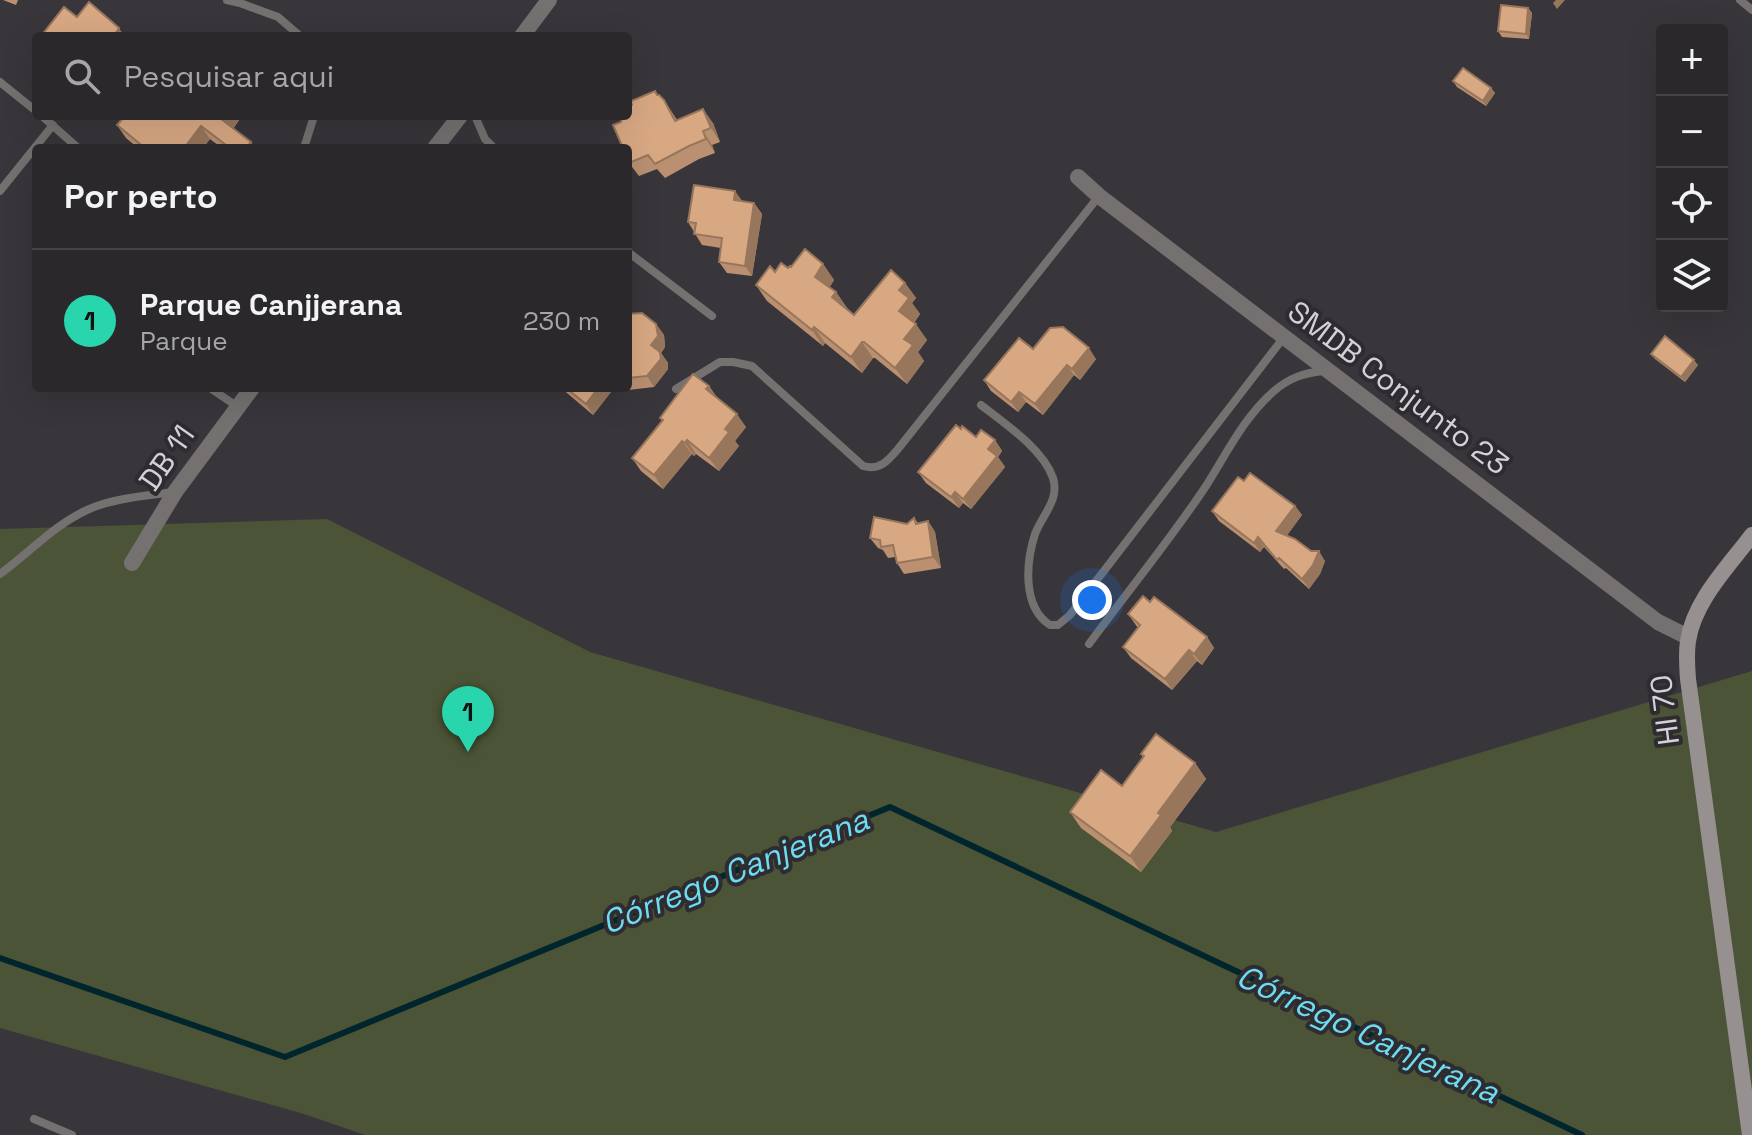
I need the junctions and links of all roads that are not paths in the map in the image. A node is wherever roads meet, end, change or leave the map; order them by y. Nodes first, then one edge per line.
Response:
1 (227, 0) edge
2 (549, 0) edge
3 (1740, 0) edge
4 (1752, 10) edge
5 (295, 32) edge
6 (525, 32) edge
7 (0, 82) edge
8 (32, 108) edge
9 (47, 120) edge
10 (313, 120) edge
11 (457, 120) edge
12 (477, 120) edge
13 (53, 125) junction
14 (38, 144) edge
15 (74, 144) edge
16 (305, 144) edge
17 (438, 144) edge
18 (490, 144) edge
19 (32, 151) edge
20 (1078, 177) dead end
21 (0, 191) edge
22 (1099, 196) junction
23 (632, 255) edge
24 (712, 316) dead end
25 (1284, 337) junction
26 (1328, 370) junction
27 (676, 389) dead end
28 (216, 392) edge
29 (249, 392) edge
30 (981, 405) dead end
31 (238, 407) junction
32 (175, 492) junction
33 (1752, 535) edge
34 (132, 563) dead end
35 (0, 574) edge
36 (1688, 637) junction
37 (1089, 644) dead end
38 (34, 1119) dead end
39 (72, 1135) edge
40 (1750, 1135) edge

1 - 5 lane
2 - 6 street
3 - 4 lane
7 - 8 lane
9 - 13 lane
10 - 16 lane
11 - 17 street
12 - 18 lane
13 - 14 lane
13 - 15 lane
19 - 21 lane
20 - 22 street, SMDB Conjunto 23
22 - 25 street, SMDB Conjunto 23
22 - 27 lane
23 - 24 lane
25 - 26 street, SMDB Conjunto 23
25 - 30 lane
26 - 36 street, SMDB Conjunto 23
26 - 37 lane
28 - 31 lane
29 - 31 street, DB 11
31 - 32 street, DB 11
32 - 34 street, DB 11
32 - 35 lane
33 - 36 street, HI 70
36 - 40 street, HI 70
38 - 39 lane

